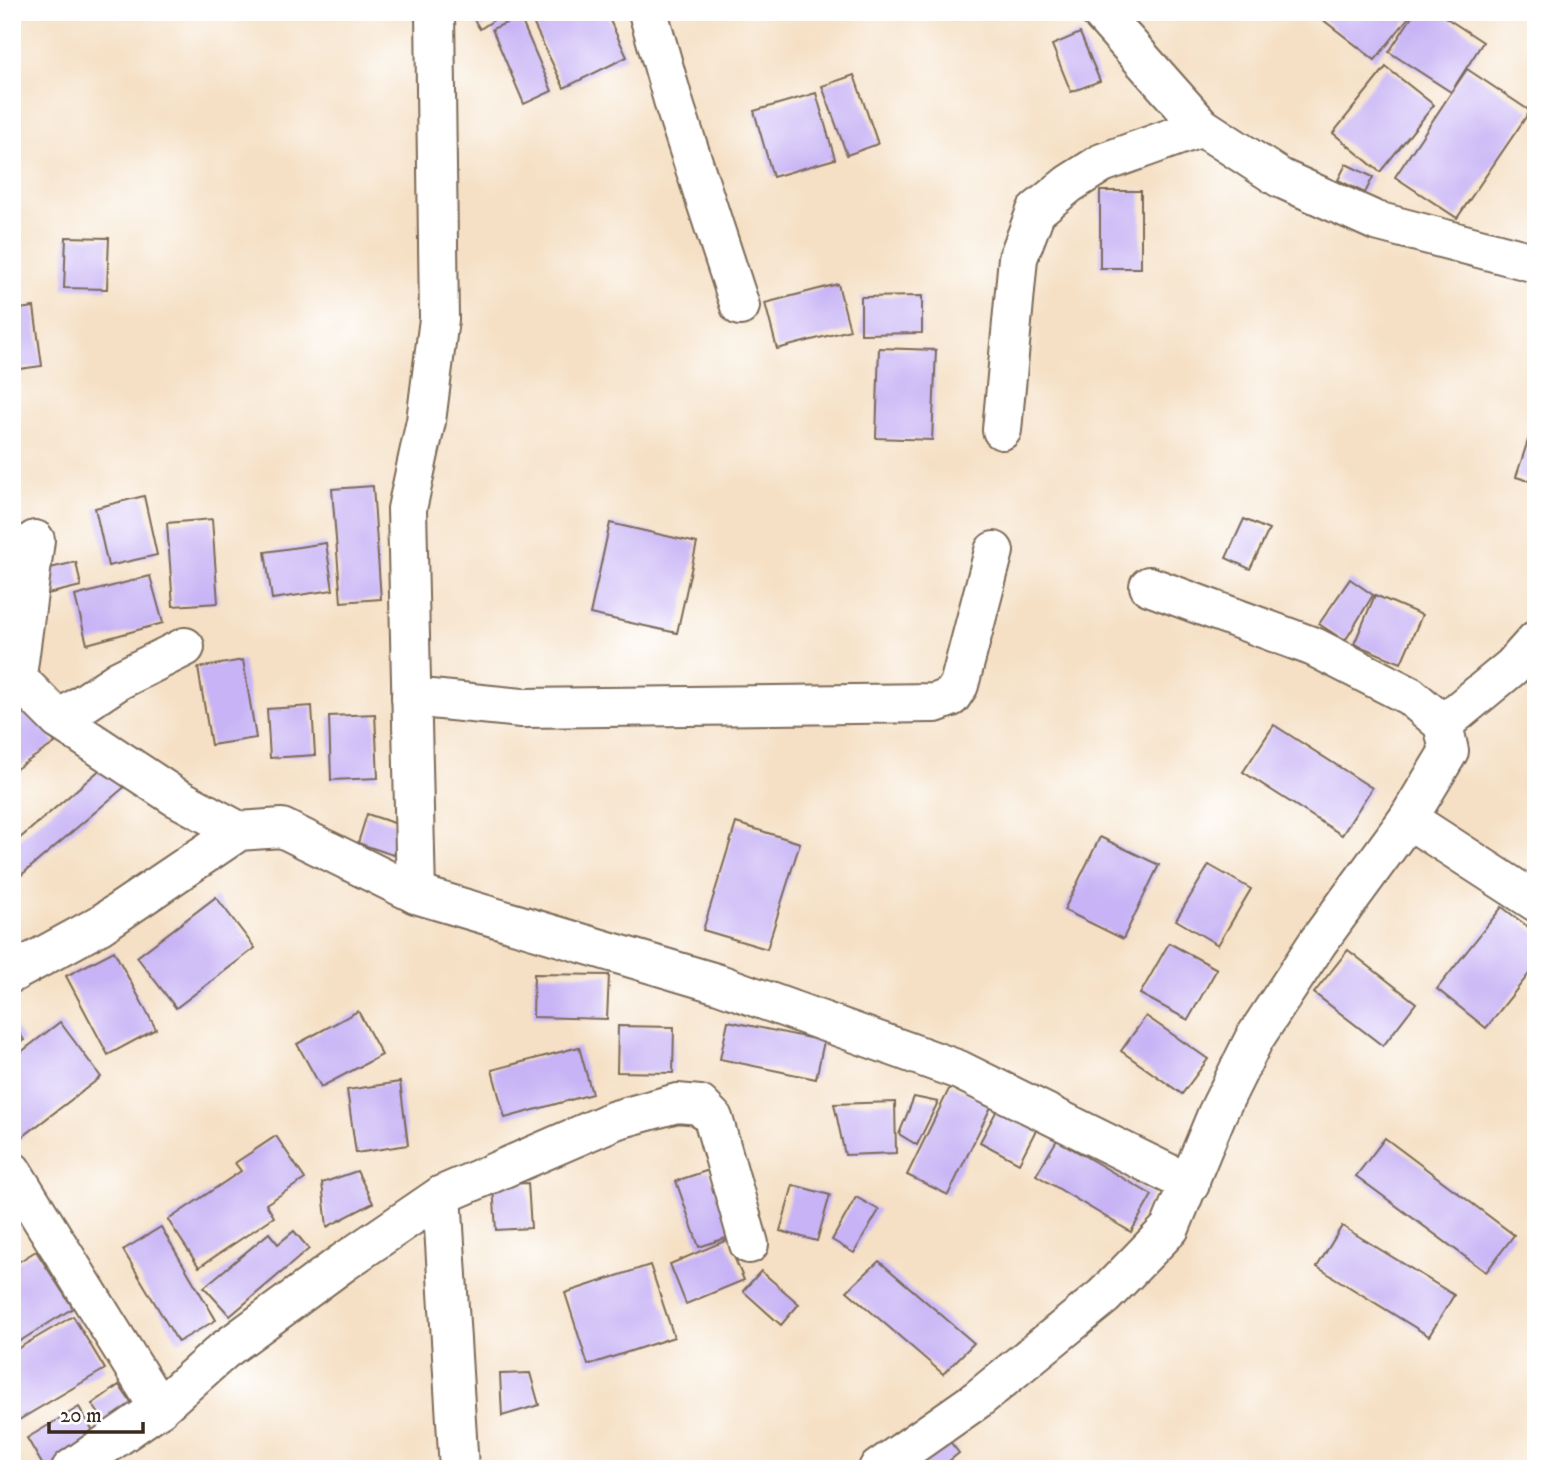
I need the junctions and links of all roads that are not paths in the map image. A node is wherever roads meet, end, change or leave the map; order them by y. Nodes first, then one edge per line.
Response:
1 (435, 12) edge
2 (648, 12) edge
3 (1100, 12) edge
4 (1202, 127) junction
5 (1536, 263) edge
6 (740, 306) dead end
7 (1002, 430) dead end
8 (35, 540) dead end
9 (994, 551) dead end
10 (1149, 586) dead end
11 (1536, 640) edge
12 (185, 647) dead end
13 (15, 674) edge
14 (411, 697) junction
15 (59, 720) junction
16 (1443, 724) junction
17 (1408, 819) junction
18 (239, 831) junction
19 (416, 894) junction
20 (1536, 902) edge
21 (12, 973) edge
22 (12, 1171) edge
23 (1190, 1184) junction
24 (442, 1195) junction
25 (749, 1244) dead end
26 (159, 1408) junction
27 (71, 1469) edge
28 (459, 1469) edge
29 (878, 1469) edge

1 - 14 street
2 - 6 street
3 - 4 street
4 - 5 street
4 - 7 street
8 - 13 street
9 - 14 street
10 - 16 street
11 - 16 street
12 - 15 street
13 - 15 street
14 - 19 street
15 - 18 street
16 - 17 street
17 - 20 street
17 - 23 street
18 - 19 street
18 - 21 street
19 - 23 street
22 - 26 street
23 - 29 street
24 - 25 street
24 - 26 street
24 - 28 street
26 - 27 street

